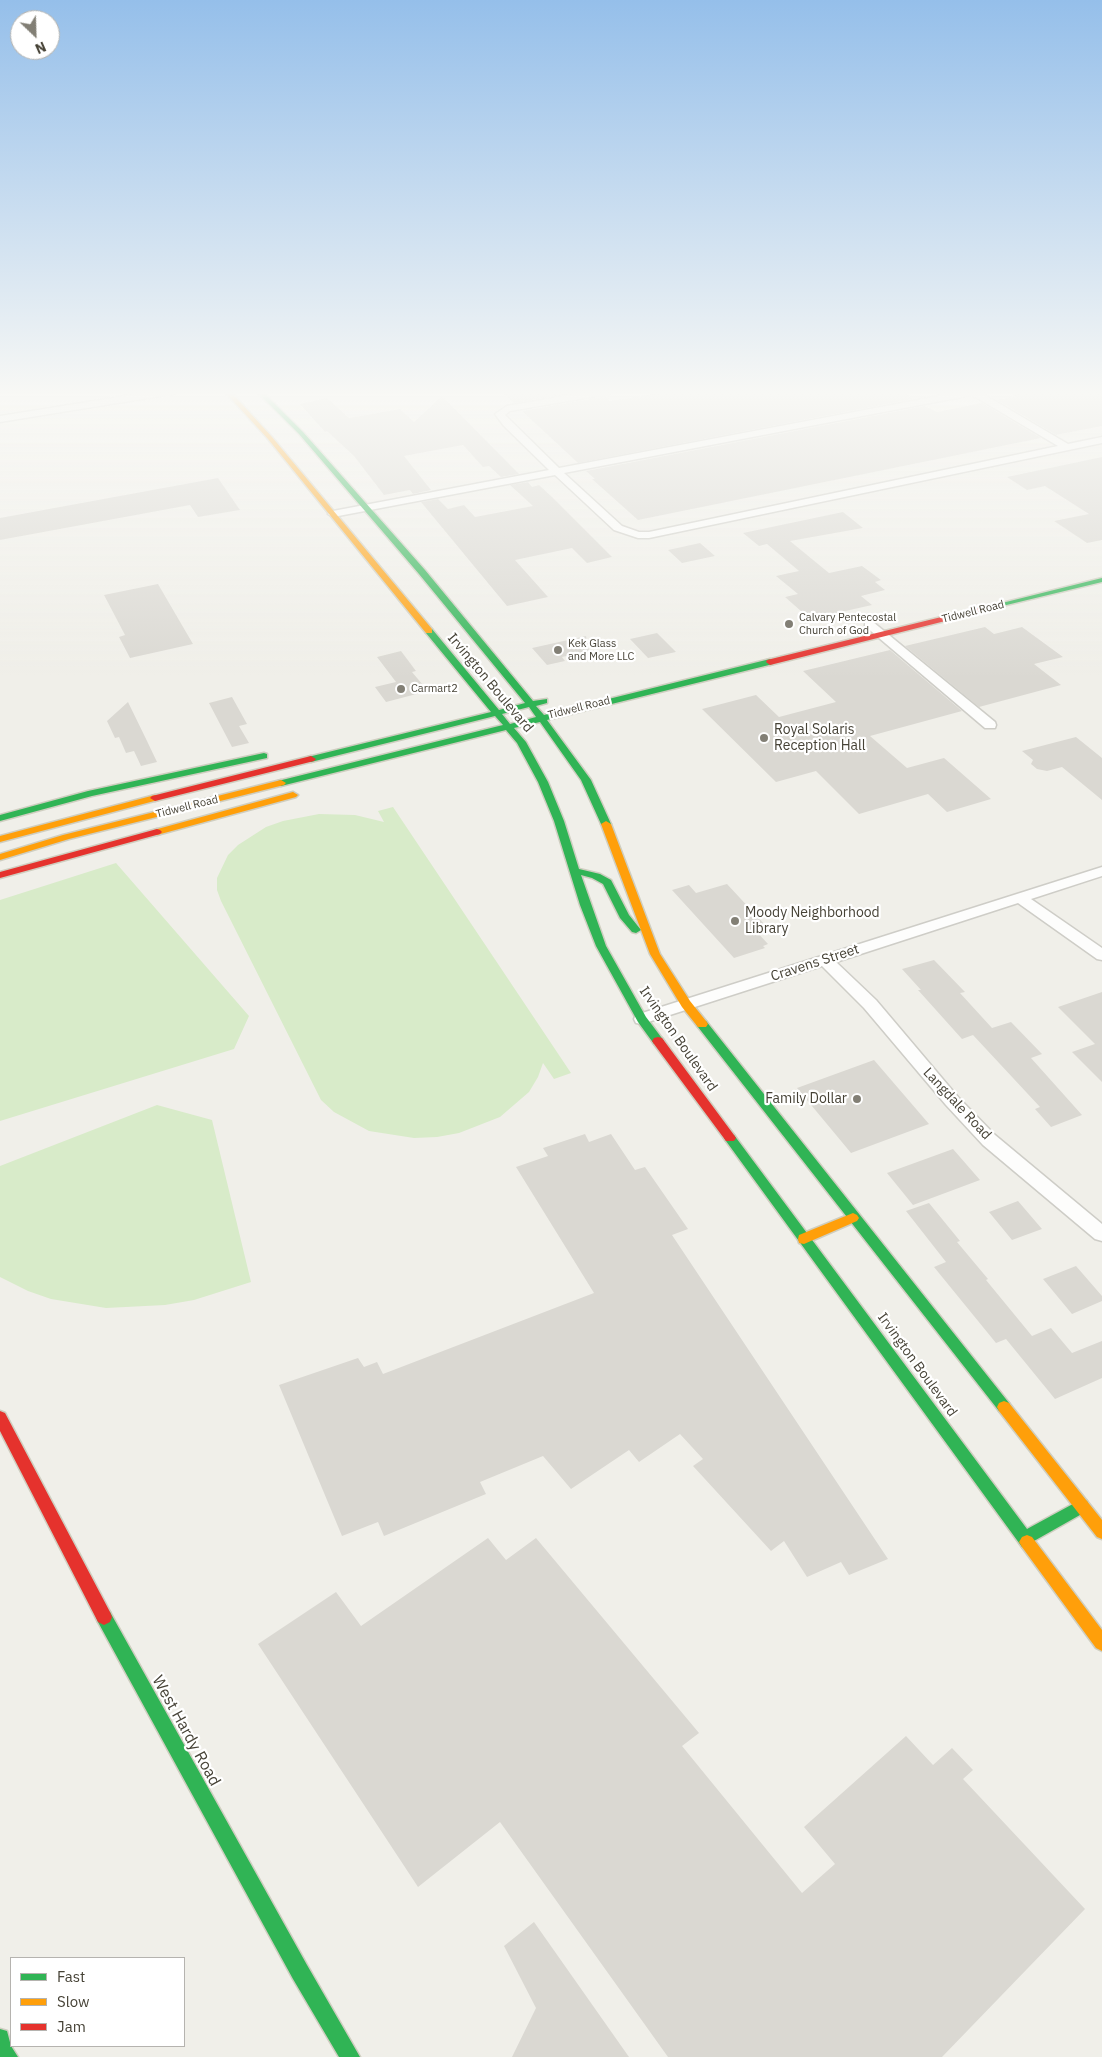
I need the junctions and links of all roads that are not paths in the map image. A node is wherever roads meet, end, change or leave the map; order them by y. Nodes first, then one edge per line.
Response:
1 (311, 487) edge
2 (348, 487) edge
3 (478, 487) edge
4 (574, 487) edge
5 (876, 487) edge
6 (366, 508) junction
7 (333, 514) junction
8 (1092, 569) dead end
9 (1102, 576) edge
10 (1102, 580) edge
11 (432, 599) junction
12 (407, 605) junction
13 (870, 623) dead end
14 (882, 634) junction
15 (721, 659) dead end
16 (732, 671) junction
17 (556, 698) dead end
18 (531, 704) junction
19 (495, 712) junction
20 (541, 717) junction
21 (990, 725) dead end
22 (507, 726) junction
23 (412, 733) junction
24 (297, 750) dead end
25 (409, 751) junction
26 (273, 754) dead end
27 (0, 818) edge
28 (0, 839) edge
29 (0, 857) edge
30 (576, 871) junction
31 (1102, 871) edge
32 (0, 875) edge
33 (1019, 897) junction
34 (655, 954) junction
35 (1102, 955) edge
36 (825, 960) junction
37 (686, 1004) junction
38 (642, 1019) junction
39 (853, 1218) junction
40 (1102, 1234) edge
41 (804, 1239) junction
42 (0, 1417) edge
43 (1082, 1506) junction
44 (1102, 1532) edge
45 (1025, 1538) junction
46 (1102, 1643) edge
47 (0, 2038) edge
48 (8, 2057) edge
49 (350, 2057) edge

1 - 7 main road, Irvington Boulevard
2 - 6 main road, Irvington Boulevard
3 - 6 street
4 - 5 street
6 - 7 street
6 - 11 main road, Irvington Boulevard
7 - 12 main road, Irvington Boulevard
8 - 9 main road
10 - 14 main road, Tidwell Road
11 - 12 main road
11 - 18 main road, Irvington Boulevard
12 - 19 main road, Irvington Boulevard
13 - 14 street
14 - 16 main road, Tidwell Road
14 - 21 street
15 - 16 main road
16 - 20 main road, Tidwell Road
17 - 18 main road, Tidwell Road
18 - 19 main road, Tidwell Road
18 - 20 main road, Irvington Boulevard
19 - 22 main road, Irvington Boulevard
19 - 23 main road, Tidwell Road
20 - 22 main road, Tidwell Road
20 - 34 main road, Irvington Boulevard
22 - 25 main road, Tidwell Road
22 - 30 main road, Irvington Boulevard
23 - 24 main road
23 - 28 main road, Tidwell Road
25 - 29 main road, Tidwell Road
25 - 32 main road
26 - 27 main road
30 - 34 main road
30 - 38 main road, Irvington Boulevard
31 - 33 street, Cravens Street
33 - 35 street
33 - 36 street, Cravens Street
34 - 37 main road, Irvington Boulevard
36 - 37 street, Cravens Street
36 - 40 street, Langdale Road
37 - 38 street, Cravens Street
37 - 39 main road, Irvington Boulevard
38 - 41 main road, Irvington Boulevard
39 - 41 main road
39 - 43 main road, Irvington Boulevard
41 - 45 main road, Irvington Boulevard
42 - 49 main road, West Hardy Road
43 - 44 main road, Irvington Boulevard
43 - 45 main road
45 - 46 main road, Irvington Boulevard
47 - 48 main road

